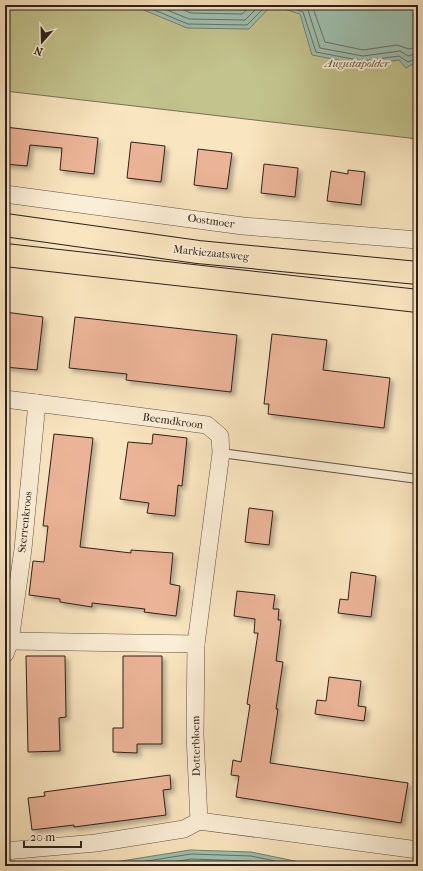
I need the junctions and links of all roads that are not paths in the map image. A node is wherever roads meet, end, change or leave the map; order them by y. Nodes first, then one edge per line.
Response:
1 (5, 194) edge
2 (5, 225) edge
3 (418, 240) edge
4 (5, 255) edge
5 (418, 273) edge
6 (418, 301) edge
7 (5, 399) edge
8 (37, 403) junction
9 (221, 453) junction
10 (418, 479) edge
11 (196, 644) junction
12 (7, 647) edge
13 (199, 820) junction
14 (418, 850) edge
15 (5, 851) edge

1 - 3 street, Oostmoer
2 - 5 main road, Markiezaatsweg
4 - 6 main road
7 - 8 street, Beemdkroon
8 - 9 street, Beemdkroon
8 - 12 street, Sterrenkroos
9 - 10 lane
9 - 11 street, Dotterbloem
11 - 12 street, Sterrenkroos
11 - 13 street, Dotterbloem
13 - 14 street
13 - 15 street

